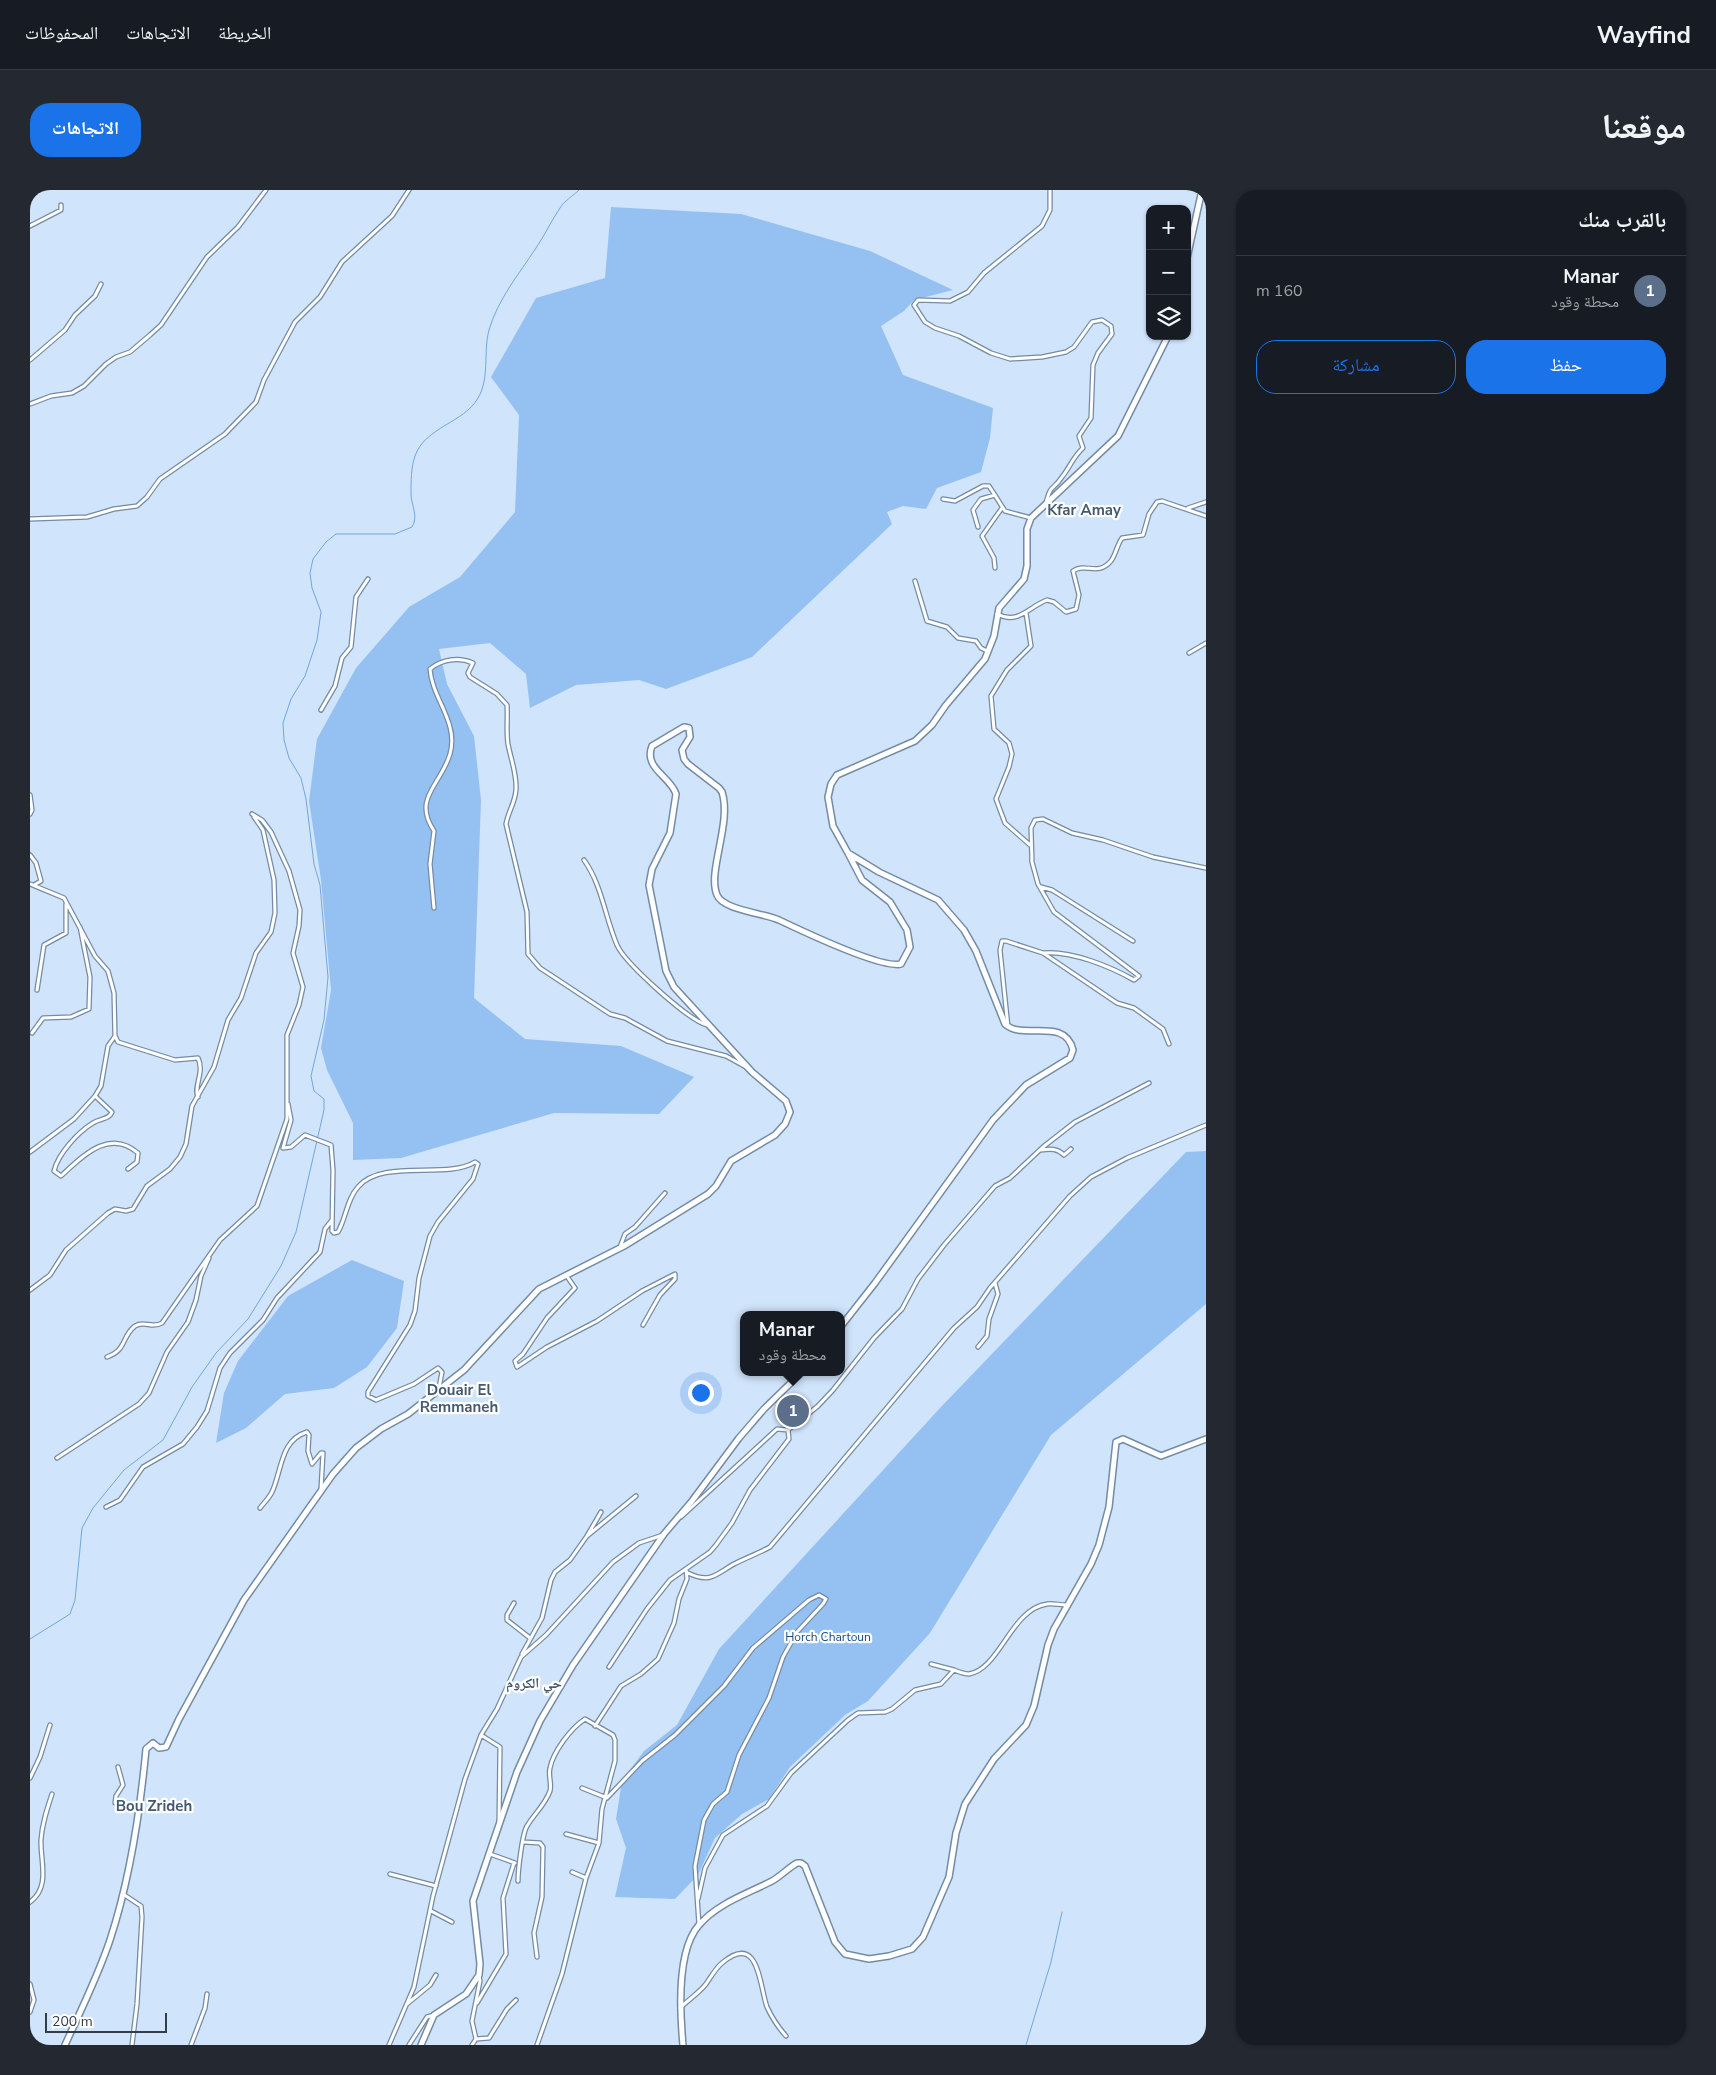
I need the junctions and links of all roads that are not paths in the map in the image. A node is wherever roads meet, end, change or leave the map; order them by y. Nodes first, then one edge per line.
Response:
1 (266, 190) edge
2 (409, 190) edge
3 (1050, 190) edge
4 (1202, 190) edge
5 (61, 205) dead end
6 (30, 226) edge
7 (1189, 250) edge
8 (101, 284) dead end
9 (1166, 340) edge
10 (30, 360) edge
11 (30, 404) edge
12 (995, 495) junction
13 (943, 499) dead end
14 (1206, 502) edge
15 (1046, 503) junction
16 (1002, 508) junction
17 (1188, 508) junction
18 (1206, 516) edge
19 (1031, 518) junction
20 (30, 519) edge
21 (978, 527) dead end
22 (995, 568) dead end
23 (368, 579) dead end
24 (915, 581) dead end
25 (1026, 613) junction
26 (997, 614) junction
27 (1206, 642) edge
28 (989, 652) junction
29 (1189, 653) dead end
30 (321, 710) dead end
31 (30, 795) edge
32 (30, 814) edge
33 (1030, 846) junction
34 (848, 852) junction
35 (30, 855) edge
36 (584, 860) dead end
37 (1206, 868) edge
38 (32, 885) edge
39 (1040, 887) junction
40 (66, 901) junction
41 (434, 908) dead end
42 (80, 926) junction
43 (1133, 941) dead end
44 (1043, 953) junction
45 (37, 990) dead end
46 (708, 1026) junction
47 (1008, 1027) junction
48 (32, 1033) dead end
49 (115, 1036) junction
50 (1169, 1044) dead end
51 (752, 1072) junction
52 (1149, 1083) dead end
53 (95, 1096) junction
54 (198, 1097) junction
55 (288, 1104) junction
56 (1206, 1125) edge
57 (1071, 1149) dead end
58 (1040, 1150) junction
59 (30, 1152) edge
60 (128, 1170) dead end
61 (665, 1193) dead end
62 (332, 1220) junction
63 (620, 1248) junction
64 (211, 1253) junction
65 (566, 1274) junction
66 (995, 1283) junction
67 (30, 1290) edge
68 (845, 1321) edge
69 (643, 1325) dead end
70 (978, 1347) dead end
71 (107, 1357) dead end
72 (845, 1375) edge
73 (798, 1376) edge
74 (844, 1376) edge
75 (438, 1391) junction
76 (788, 1430) junction
77 (1206, 1439) edge
78 (56, 1458) dead end
79 (321, 1492) junction
80 (636, 1496) dead end
81 (106, 1507) dead end
82 (260, 1508) dead end
83 (602, 1512) dead end
84 (677, 1520) junction
85 (664, 1534) junction
86 (587, 1536) junction
87 (686, 1569) junction
88 (688, 1573) junction
89 (514, 1603) dead end
90 (1066, 1605) junction
91 (530, 1638) junction
92 (521, 1656) junction
93 (931, 1664) dead end
94 (609, 1667) dead end
95 (954, 1670) junction
96 (50, 1725) dead end
97 (595, 1726) junction
98 (481, 1735) junction
99 (118, 1767) dead end
100 (30, 1778) edge
101 (582, 1788) dead end
102 (52, 1794) dead end
103 (607, 1798) junction
104 (140, 1808) junction
105 (499, 1826) junction
106 (566, 1834) dead end
107 (524, 1842) junction
108 (599, 1843) junction
109 (490, 1854) junction
110 (516, 1863) junction
111 (572, 1872) dead end
112 (390, 1874) dead end
113 (586, 1878) junction
114 (518, 1882) dead end
115 (436, 1886) junction
116 (122, 1894) junction
117 (30, 1902) edge
118 (697, 1905) junction
119 (431, 1911) junction
120 (452, 1922) dead end
121 (699, 1925) junction
122 (537, 1957) dead end
123 (436, 1975) dead end
124 (479, 1975) junction
125 (30, 1984) edge
126 (207, 1994) dead end
127 (516, 2000) dead end
128 (477, 2003) junction
129 (405, 2006) junction
130 (680, 2009) junction
131 (30, 2012) edge
132 (434, 2015) junction
133 (786, 2036) dead end
134 (476, 2039) junction
135 (65, 2045) edge
136 (132, 2045) edge
137 (190, 2045) edge
138 (389, 2045) edge
139 (409, 2045) edge
140 (421, 2045) edge
141 (472, 2045) edge
142 (537, 2045) edge
143 (683, 2045) edge

1 - 11 street
2 - 20 street
3 - 15 street
4 - 7 street
5 - 6 street
8 - 10 street
9 - 15 street
12 - 13 street
12 - 16 street
12 - 21 street
14 - 17 street
15 - 19 street
16 - 19 street
16 - 22 street
17 - 18 street
17 - 25 street
19 - 26 street
23 - 30 street
24 - 28 street
25 - 26 street
25 - 33 street
26 - 28 street
27 - 29 street
28 - 34 street
31 - 32 street
33 - 37 street
33 - 39 street
34 - 46 street
34 - 47 street
35 - 38 street
36 - 46 street
38 - 40 street
39 - 43 street
39 - 44 street
40 - 42 street
40 - 45 street
41 - 51 street
42 - 48 street
42 - 49 street
44 - 47 street
44 - 50 street
46 - 51 street
47 - 68 street
49 - 53 street
49 - 54 street
51 - 63 street
52 - 58 street
53 - 59 street
53 - 60 street
54 - 55 street
54 - 67 street
55 - 62 street
55 - 64 street
56 - 66 street
57 - 58 street
58 - 72 street
61 - 63 street
62 - 75 street
62 - 81 street
63 - 65 street
64 - 71 street
64 - 78 street
65 - 69 street
65 - 75 street
66 - 70 street
66 - 88 street
73 - 84 street
74 - 76 street
75 - 79 street
76 - 84 street
76 - 87 street
77 - 90 street
79 - 82 street
79 - 104 street
80 - 86 street
83 - 86 street
84 - 85 street
85 - 92 street
85 - 105 street
86 - 91 street
87 - 88 street
87 - 94 street
88 - 97 street
89 - 91 street
90 - 95 street
90 - 121 street
91 - 92 street
92 - 98 street
93 - 95 street
95 - 118 street
96 - 100 street
97 - 103 street
97 - 107 street
98 - 105 street
98 - 115 street
99 - 104 street
101 - 103 street
102 - 117 street
103 - 108 street
103 - 118 street
104 - 116 street
105 - 109 street
106 - 108 street
107 - 110 street
107 - 122 street
108 - 113 street
109 - 110 street
109 - 124 street
110 - 114 street
110 - 128 street
111 - 113 street
112 - 115 street
113 - 142 street
115 - 119 street
116 - 135 street
116 - 136 street
118 - 121 street
119 - 120 street
119 - 129 street
121 - 130 street
123 - 129 street
124 - 128 street
124 - 132 street
125 - 131 street
126 - 137 street
127 - 134 street
128 - 134 street
129 - 138 street
130 - 133 street
130 - 143 street
132 - 139 street
132 - 140 street
134 - 141 street

